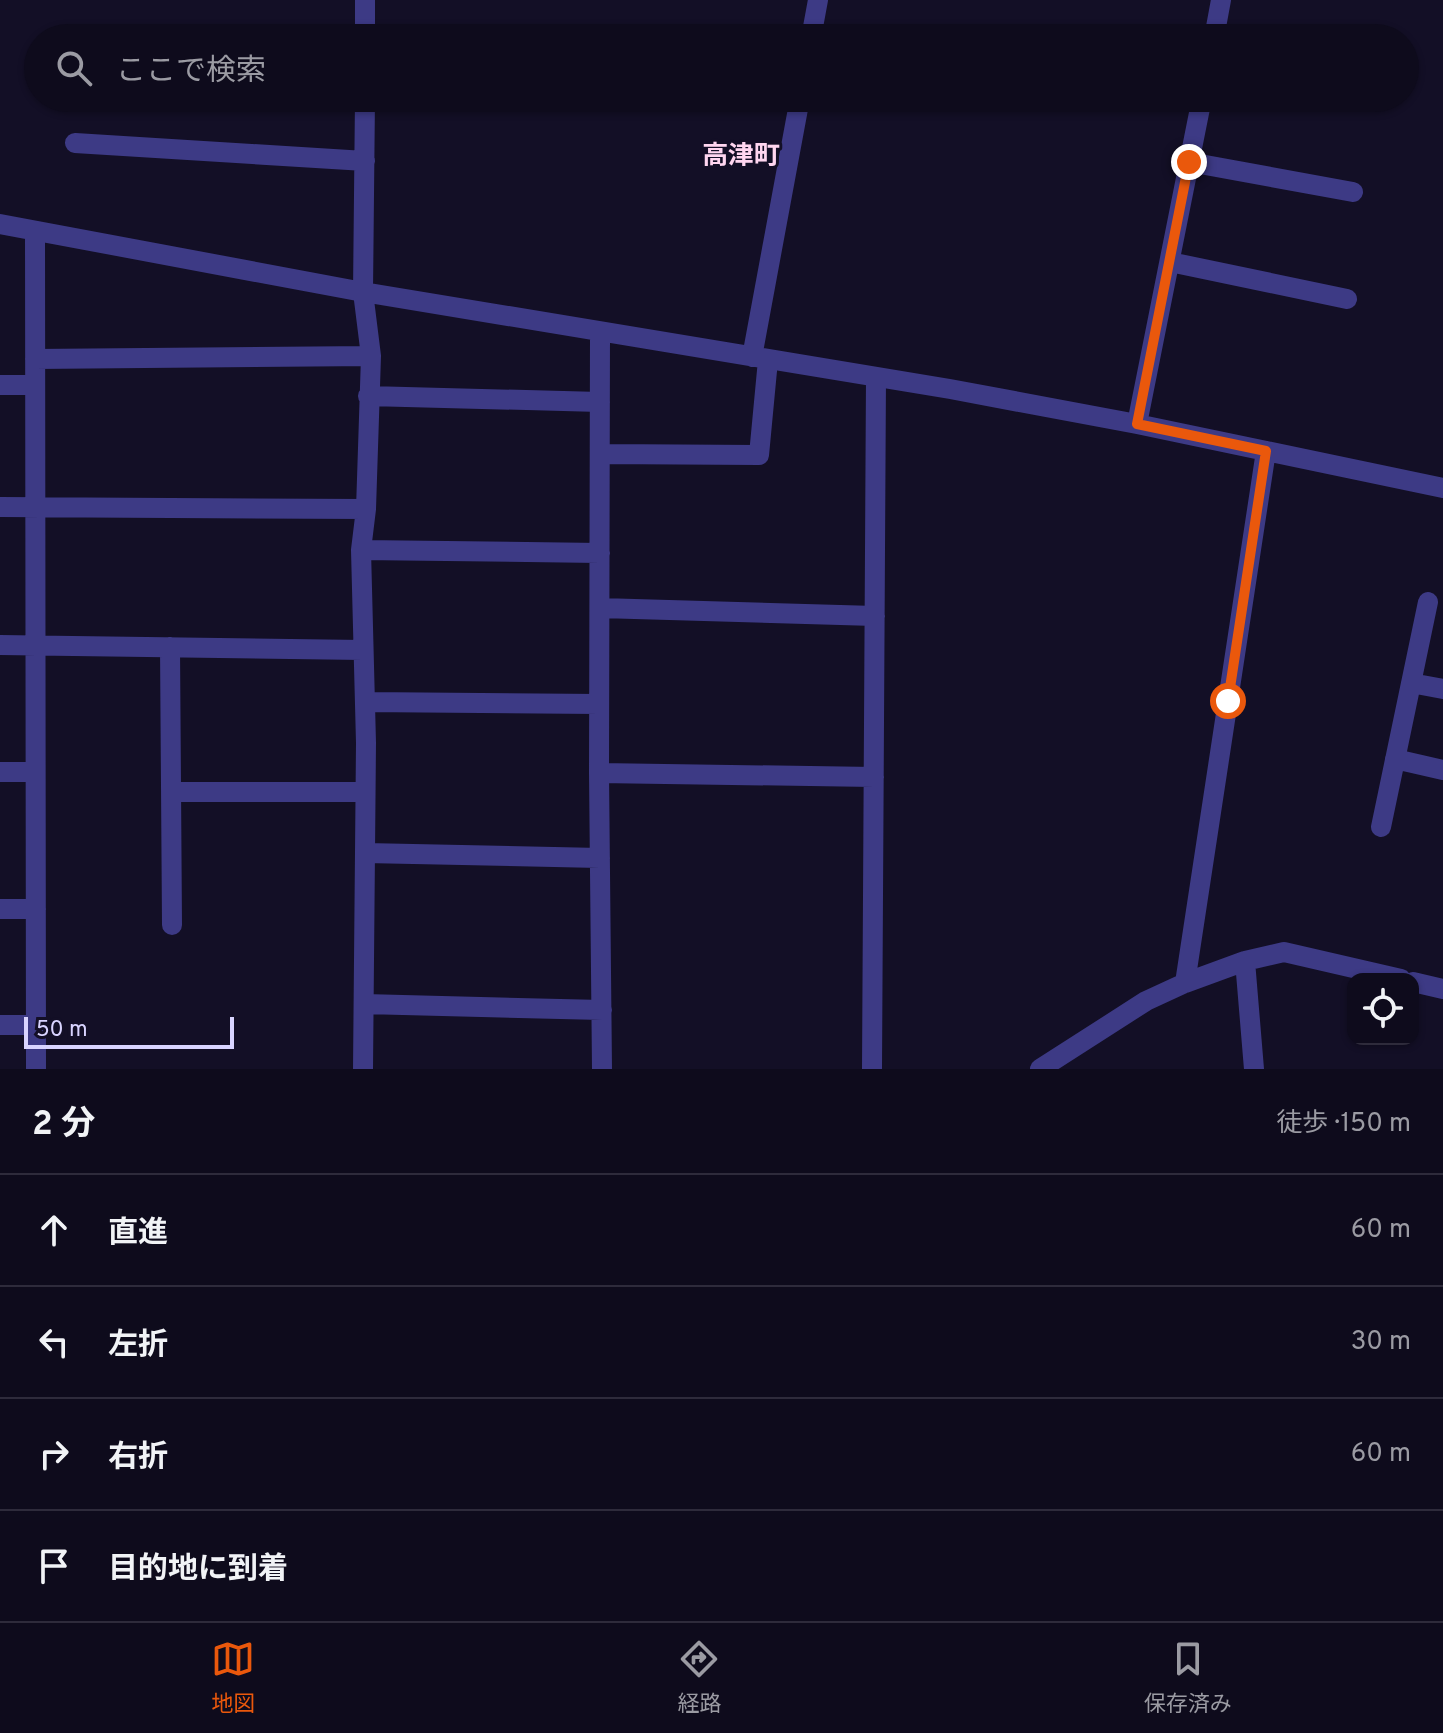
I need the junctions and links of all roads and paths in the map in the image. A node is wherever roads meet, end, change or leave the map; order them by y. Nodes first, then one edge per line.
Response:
1 (365, 0) edge
2 (818, 0) edge
3 (1221, 0) edge
4 (365, 24) edge
5 (814, 24) edge
6 (1217, 24) edge
7 (365, 112) edge
8 (798, 112) edge
9 (1199, 112) edge
10 (75, 143) dead end
11 (365, 161) junction
12 (1189, 162) junction
13 (1353, 192) dead end
14 (0, 224) edge
15 (35, 231) junction
16 (1170, 262) junction
17 (363, 292) junction
18 (1347, 299) dead end
19 (600, 332) junction
20 (371, 356) junction
21 (760, 358) junction
22 (35, 359) junction
23 (876, 377) junction
24 (0, 385) edge
25 (35, 385) junction
26 (368, 396) junction
27 (600, 402) junction
28 (1137, 424) junction
29 (1266, 451) junction
30 (600, 454) junction
31 (1443, 488) edge
32 (35, 506) junction
33 (0, 507) edge
34 (366, 509) junction
35 (361, 550) junction
36 (600, 553) junction
37 (1428, 602) dead end
38 (600, 608) junction
39 (875, 616) junction
40 (0, 645) edge
41 (35, 645) junction
42 (170, 647) junction
43 (363, 650) junction
44 (1411, 683) junction
45 (1443, 689) edge
46 (365, 702) junction
47 (599, 704) junction
48 (1395, 759) junction
49 (1443, 770) edge
50 (0, 772) edge
51 (35, 772) junction
52 (599, 773) junction
53 (874, 777) junction
54 (171, 792) junction
55 (365, 792) junction
56 (1381, 827) dead end
57 (365, 853) junction
58 (600, 858) junction
59 (0, 909) edge
60 (36, 909) junction
61 (172, 925) dead end
62 (1245, 961) junction
63 (1375, 973) edge
64 (1185, 983) junction
65 (1419, 983) edge
66 (1443, 989) edge
67 (364, 1004) junction
68 (602, 1010) junction
69 (0, 1025) edge
70 (36, 1025) junction
71 (36, 1069) edge
72 (363, 1069) edge
73 (602, 1069) edge
74 (872, 1069) edge
75 (1040, 1069) edge
76 (1254, 1069) edge

1 - 4 street
2 - 5 street
3 - 6 street
7 - 11 street
8 - 21 street
9 - 12 street
10 - 11 street
11 - 17 street
12 - 13 street
12 - 16 street
14 - 15 street
15 - 17 street
15 - 22 street
16 - 18 street
16 - 28 street
17 - 19 street
17 - 20 street
19 - 21 street
19 - 27 street
20 - 22 street
20 - 26 street
21 - 23 street
21 - 30 street
22 - 25 street
23 - 28 street
23 - 39 street
24 - 25 street
25 - 32 street
26 - 27 street
26 - 34 street
27 - 30 street
28 - 29 street
29 - 31 street
29 - 64 street
30 - 36 street
32 - 33 street
32 - 34 street
32 - 41 street
34 - 35 street
35 - 36 street
35 - 43 street
36 - 38 street
37 - 44 street
38 - 39 street
38 - 47 street
39 - 53 street
40 - 41 street
41 - 42 street
41 - 51 street
42 - 43 street
42 - 54 street
43 - 46 street
44 - 45 street
44 - 48 street
46 - 47 street
46 - 55 street
47 - 52 street
48 - 49 street
48 - 56 street
50 - 51 street
51 - 60 street
52 - 53 street
52 - 58 street
53 - 74 street
54 - 55 street
54 - 61 street
55 - 57 street
57 - 58 street
57 - 67 street
58 - 68 street
59 - 60 street
60 - 70 street
62 - 63 street
62 - 64 street
62 - 76 street
64 - 75 street
65 - 66 street
67 - 68 street
67 - 72 street
68 - 73 street
69 - 70 street
70 - 71 street

